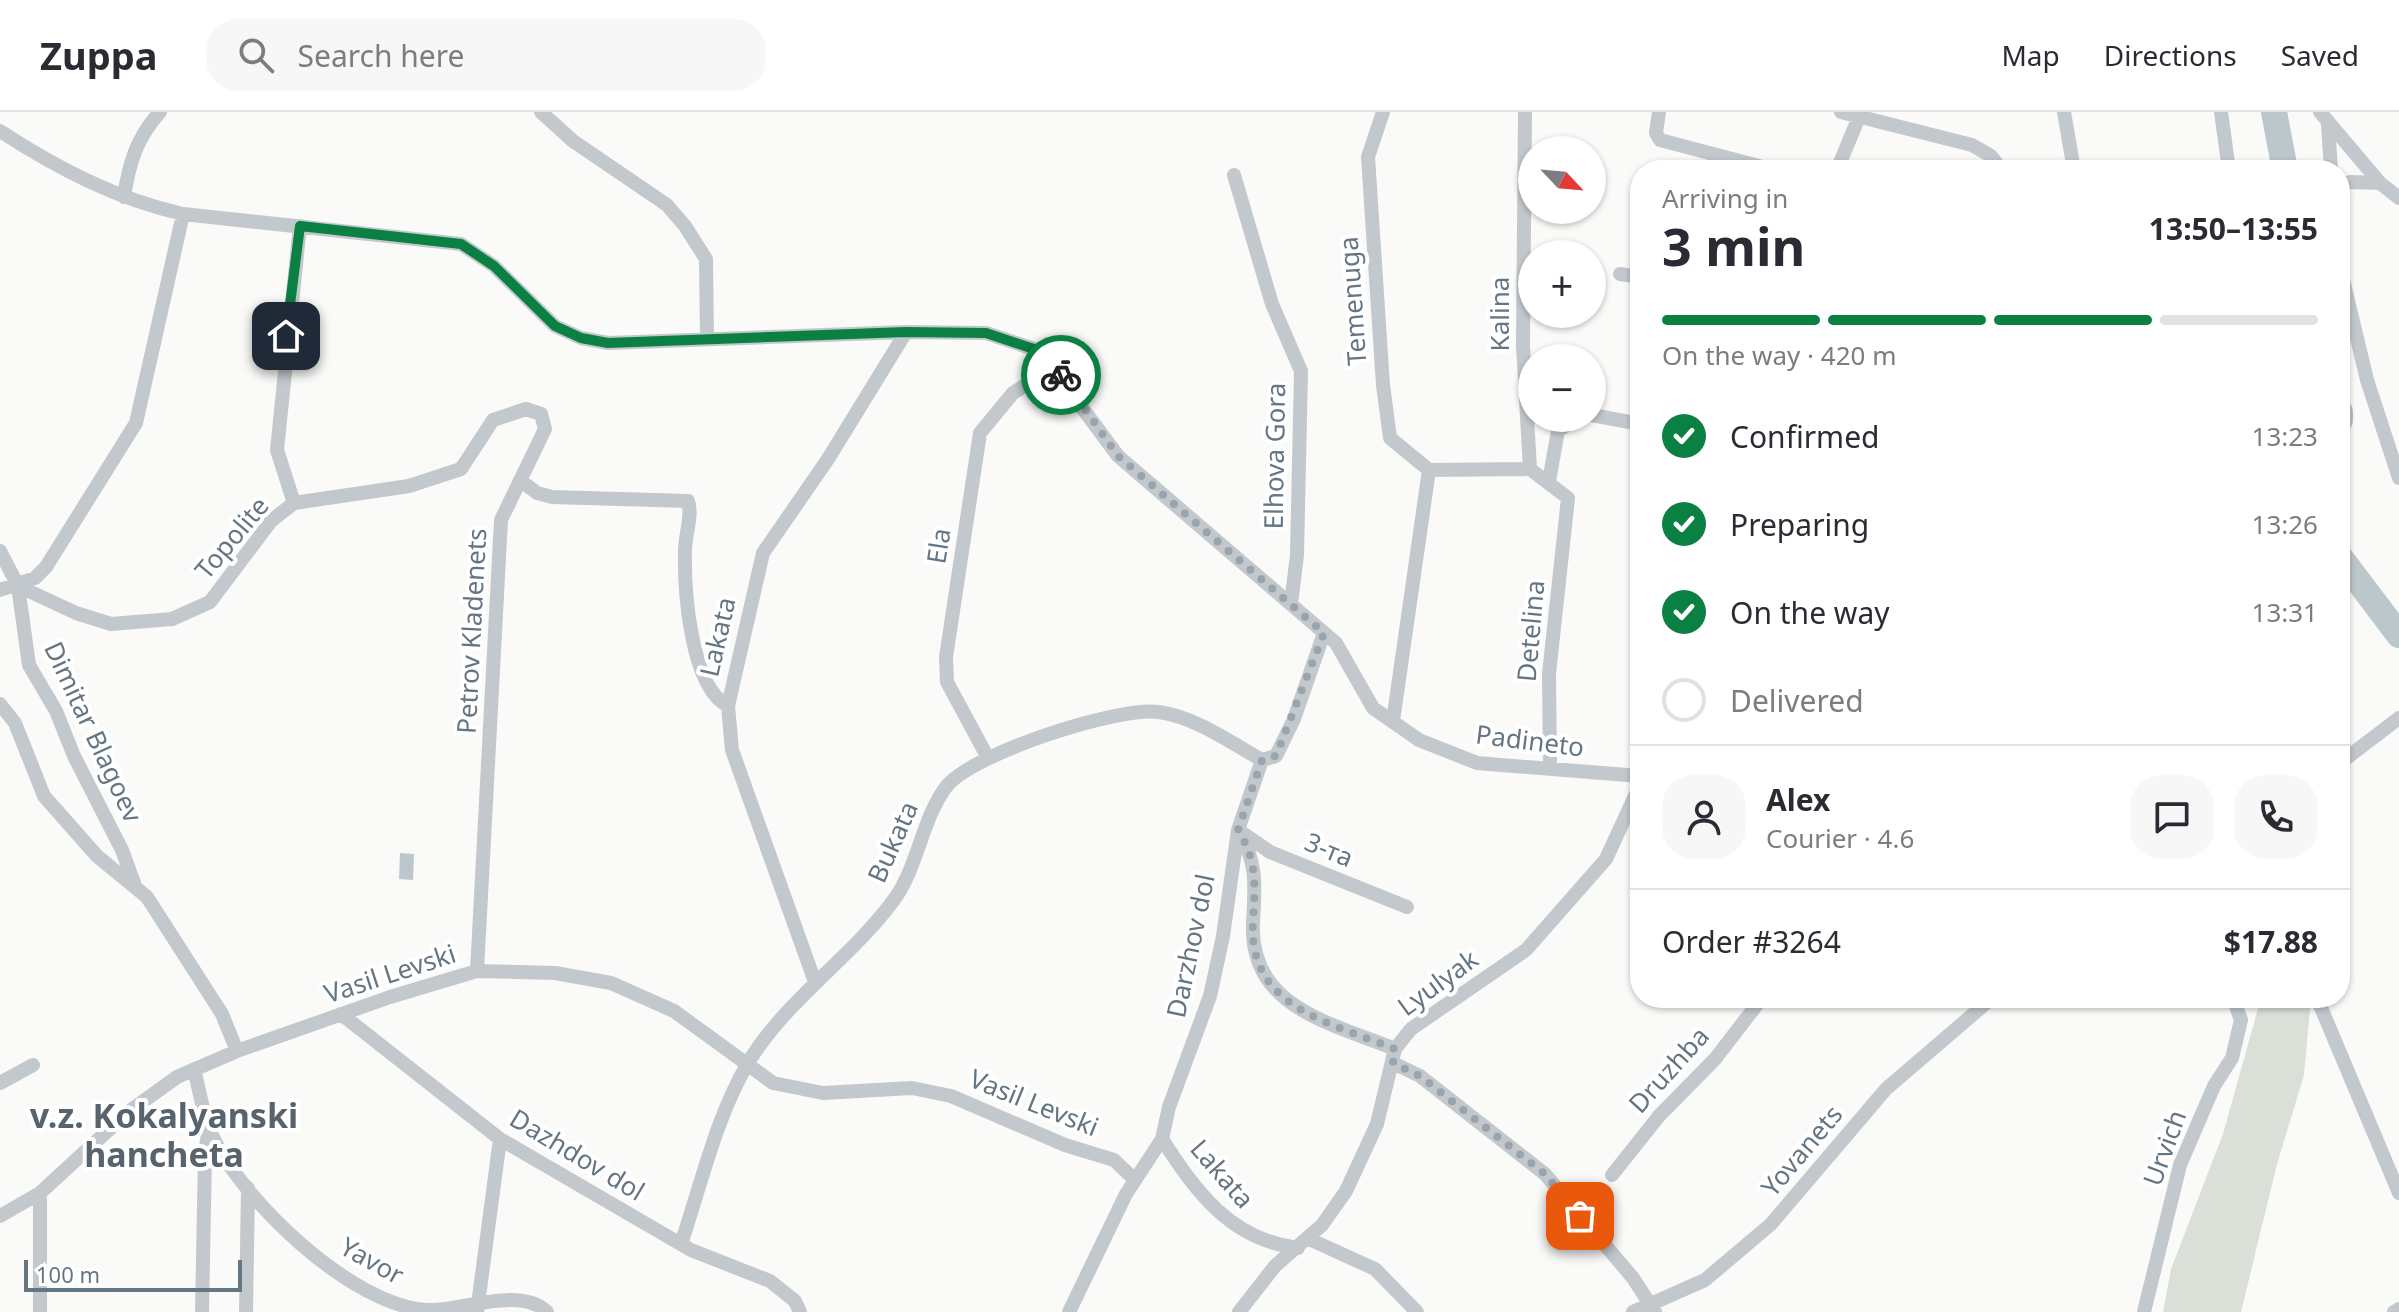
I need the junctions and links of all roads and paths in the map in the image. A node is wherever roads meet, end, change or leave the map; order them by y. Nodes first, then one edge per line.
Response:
1 (160, 112) edge
2 (541, 112) edge
3 (1383, 112) edge
4 (1525, 112) edge
5 (1659, 112) edge
6 (1841, 112) edge
7 (2064, 112) edge
8 (2221, 112) edge
9 (1860, 114) edge
10 (2324, 118) edge
11 (0, 131) edge
12 (1736, 160) edge
13 (1841, 160) edge
14 (1994, 160) edge
15 (2072, 160) edge
16 (2228, 160) edge
17 (2330, 160) edge
18 (1234, 175) dead end
19 (2350, 182) edge
20 (2380, 183) junction
21 (124, 197) junction
22 (2399, 198) edge
23 (183, 214) junction
24 (300, 226) junction
25 (1620, 274) dead end
26 (1630, 276) edge
27 (2350, 309) edge
28 (906, 332) junction
29 (707, 338) junction
30 (1055, 366) junction
31 (1606, 418) edge
32 (1630, 422) edge
33 (1558, 432) edge
34 (461, 469) joint
35 (1530, 469) junction
36 (1429, 470) junction
37 (2399, 478) edge
38 (520, 480) junction
39 (1549, 481) junction
40 (294, 503) junction
41 (0, 551) edge
42 (18, 586) junction
43 (0, 590) edge
44 (1291, 604) junction
45 (1324, 633) junction
46 (0, 704) edge
47 (728, 706) junction
48 (2399, 718) edge
49 (1393, 721) junction
50 (2350, 755) edge
51 (988, 758) junction
52 (1262, 760) junction
53 (1550, 769) junction
54 (1630, 775) edge
55 (1630, 807) edge
56 (1238, 830) junction
57 (134, 883) junction
58 (1407, 907) dead end
59 (477, 971) junction
60 (815, 982) junction
61 (1754, 1008) edge
62 (1980, 1008) edge
63 (2238, 1008) edge
64 (2321, 1008) edge
65 (341, 1014) junction
66 (237, 1051) junction
67 (1394, 1056) junction
68 (747, 1064) junction
69 (33, 1065) dead end
70 (194, 1069) junction
71 (0, 1083) edge
72 (209, 1128) junction
73 (500, 1139) junction
74 (1162, 1139) junction
75 (1612, 1175) dead end
76 (1135, 1180) junction
77 (248, 1188) junction
78 (40, 1193) junction
79 (2399, 1193) edge
80 (0, 1216) edge
81 (681, 1244) junction
82 (1303, 1244) junction
83 (478, 1307) edge
84 (1654, 1308) edge
85 (40, 1312) edge
86 (202, 1312) edge
87 (246, 1312) edge
88 (547, 1312) edge
89 (800, 1312) edge
90 (1069, 1312) edge
91 (1239, 1312) edge
92 (1417, 1312) edge
93 (1633, 1312) edge
94 (2144, 1312) edge

1 - 21 street
2 - 29 street
3 - 36 street, Temenuga
4 - 35 street, Kalina
5 - 12 street
6 - 9 street
7 - 15 street
8 - 16 street
9 - 13 street
9 - 14 street
10 - 17 street
10 - 20 street
11 - 21 street
18 - 44 street, Elhova Gora
19 - 20 street
20 - 22 street
21 - 23 street
23 - 24 street
23 - 42 street
24 - 29 street
24 - 40 street
25 - 26 street
27 - 37 street
28 - 29 street
28 - 30 street
28 - 47 street, Lakata
30 - 44 street, Padineto
30 - 51 street, Ela
31 - 32 street
33 - 39 street
34 - 38 street, Petrov Kladenets
34 - 40 street, Topolite
35 - 36 street
35 - 39 street
36 - 49 street
38 - 47 street
38 - 59 street, Petrov Kladenets
39 - 53 street, Detelina
40 - 42 street, Topolite
41 - 42 street, Dimitar Blagoev
42 - 43 street
42 - 57 street, Dimitar Blagoev
44 - 45 street, Padineto
45 - 49 street, Padineto
45 - 52 street, Darzhov dol
46 - 57 street, Dimitar Blagoev
47 - 60 street, Lakata
48 - 50 street
49 - 53 street, Padineto
51 - 52 street, Bukata
51 - 60 street, Bukata
52 - 56 street, Darzhov dol
53 - 54 street, Padineto
55 - 67 street, Lyulyak
56 - 58 street, 3-та
56 - 67 street
56 - 74 street, Darzhov dol
57 - 66 street, Dimitar Blagoev
59 - 65 street, Vasil Levski
59 - 68 street, Vasil Levski
60 - 68 street, Bukata
61 - 75 street, Druzhba
62 - 84 street, Yovanets
63 - 94 street, Urvich
64 - 79 street
65 - 66 street, Vasil Levski
65 - 73 street, Dazhdov dol
66 - 70 street, Vasil Levski
67 - 82 street
67 - 84 street
68 - 76 street, Vasil Levski
68 - 81 street, Bukata
69 - 71 street
70 - 72 street
70 - 78 street, Vasil Levski
72 - 77 street
72 - 86 street
73 - 81 street, Dazhdov dol
73 - 83 street
74 - 76 street, Darzhov dol
74 - 82 street, Lakata
76 - 90 street, Darzhov dol
77 - 83 street, Yavor
77 - 87 street
78 - 80 street, Vasil Levski
78 - 85 street
81 - 89 street, Dazhdov dol
82 - 91 street
82 - 92 street, Lakata
83 - 88 street, Yavor
84 - 93 street, Yovanets

